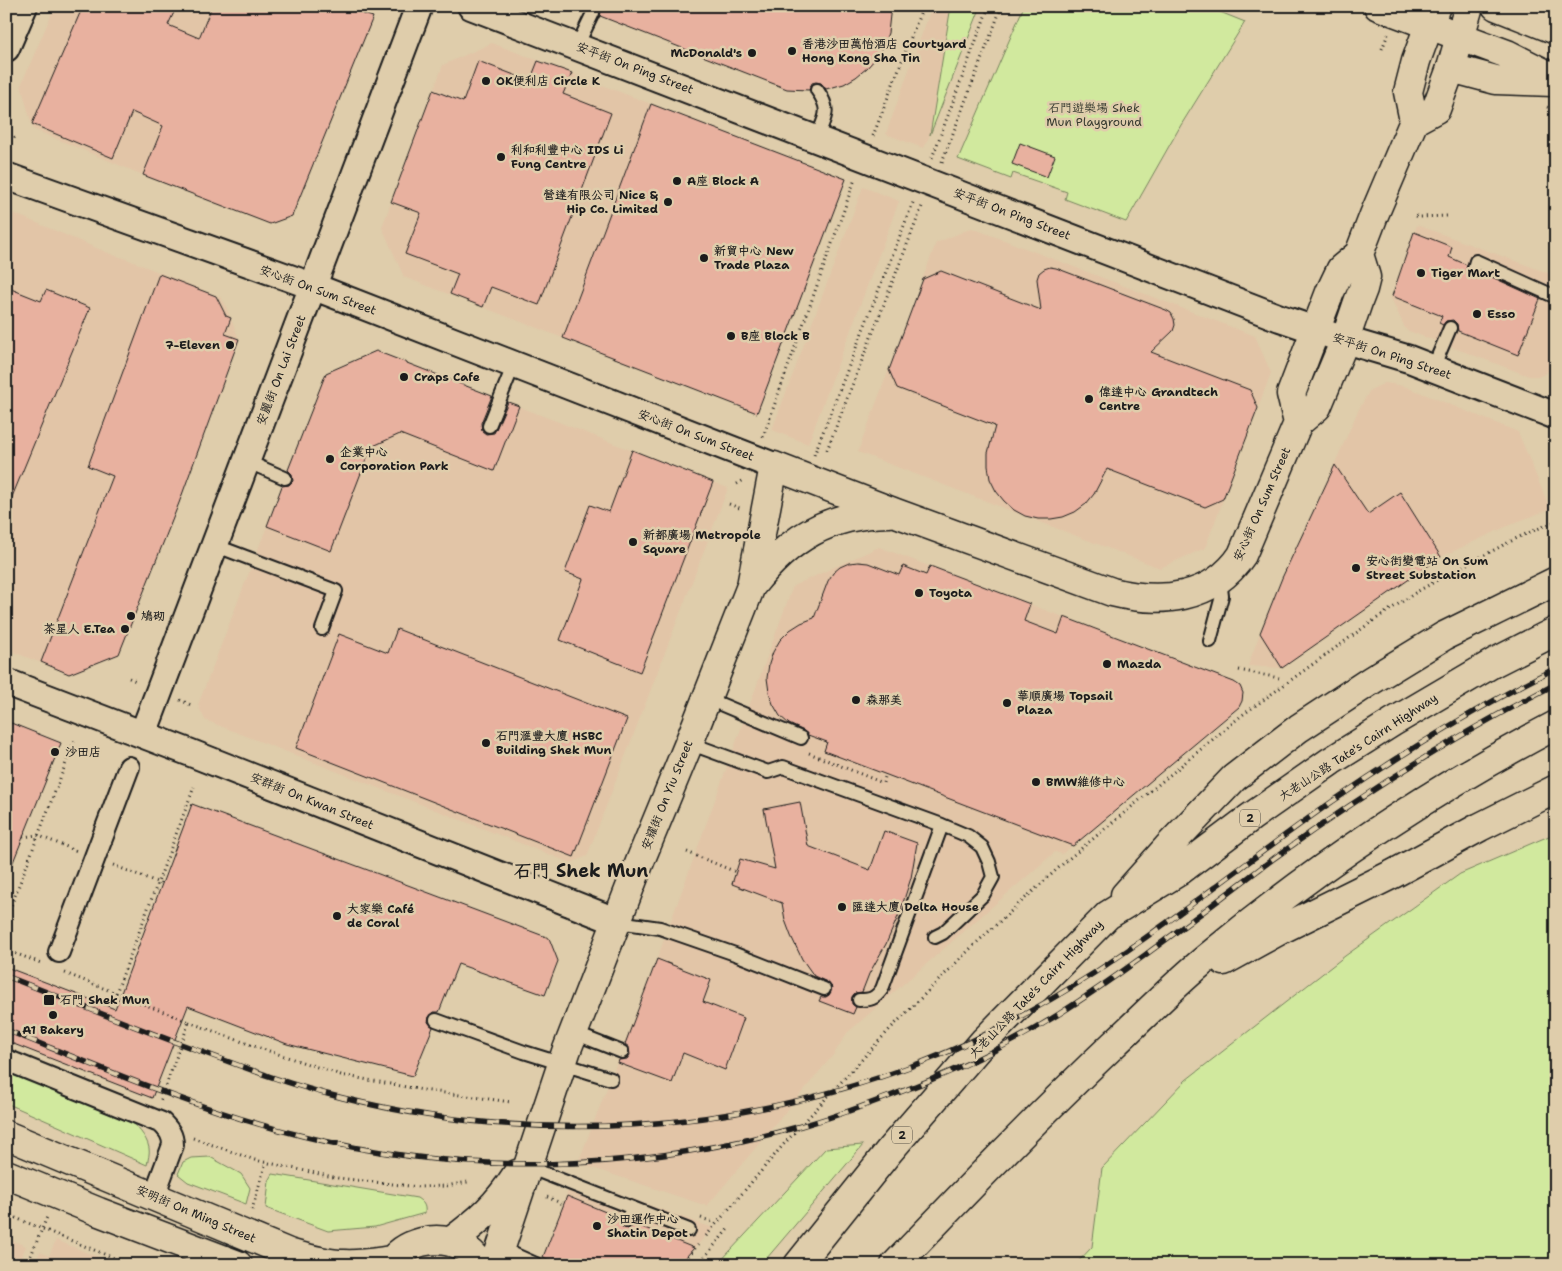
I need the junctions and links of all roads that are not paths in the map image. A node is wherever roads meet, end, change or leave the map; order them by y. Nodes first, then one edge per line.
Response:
1 (24, 6) edge
2 (419, 6) edge
3 (471, 6) edge
4 (1378, 6) edge
5 (1469, 6) edge
6 (1496, 6) edge
7 (593, 13) dead end
8 (1432, 16) edge
9 (1556, 30) edge
10 (1459, 36) junction
11 (577, 46) junction
12 (6, 48) edge
13 (1451, 68) junction
14 (1556, 81) edge
15 (817, 90) dead end
16 (1414, 121) junction
17 (816, 139) junction
18 (7, 175) edge
19 (1359, 254) junction
20 (1474, 268) dead end
21 (312, 286) junction
22 (1556, 297) edge
23 (1450, 328) dead end
24 (1315, 330) junction
25 (1345, 340) junction
26 (514, 364) junction
27 (1433, 368) junction
28 (1556, 416) edge
29 (1298, 422) junction
30 (489, 426) dead end
31 (246, 461) junction
32 (774, 466) junction
33 (285, 478) dead end
34 (896, 513) junction
35 (214, 545) junction
36 (1220, 580) junction
37 (1556, 581) edge
38 (751, 586) junction
39 (322, 629) dead end
40 (1556, 631) edge
41 (1210, 641) dead end
42 (6, 682) edge
43 (706, 698) junction
44 (1556, 725) edge
45 (143, 734) junction
46 (801, 738) dead end
47 (689, 743) junction
48 (129, 767) dead end
49 (1556, 789) edge
50 (942, 825) junction
51 (1108, 914) junction
52 (618, 922) junction
53 (935, 937) dead end
54 (55, 963) road end
55 (824, 989) dead end
56 (858, 1000) dead end
57 (1158, 1002) junction
58 (436, 1020) dead end
59 (574, 1033) junction
60 (622, 1052) dead end
61 (6, 1060) edge
62 (562, 1064) junction
63 (611, 1079) dead end
64 (6, 1135) edge
65 (532, 1156) junction
66 (6, 1174) edge
67 (154, 1196) junction
68 (632, 1208) junction
69 (627, 1221) dead end
70 (689, 1230) dead end
71 (450, 1242) junction
72 (492, 1259) edge
73 (390, 1262) edge
74 (238, 1265) edge
75 (538, 1265) edge
76 (798, 1265) edge
77 (895, 1265) edge

1 - 12 street
2 - 21 street, 安麗街 On Lai Street
3 - 11 street, 安平街 On Ping Street
4 - 8 main road
5 - 10 main road
6 - 9 main road
7 - 11 lane
8 - 10 main road
8 - 16 main road
10 - 13 main road
10 - 14 main road
11 - 17 street, 安平街 On Ping Street
13 - 14 main road
13 - 16 main road
15 - 17 lane
16 - 19 main road
17 - 24 street, 安平街 On Ping Street
18 - 21 street, 安心街 On Sum Street
19 - 24 main road
19 - 25 main road, 安心街 On Sum Street
20 - 22 lane
21 - 26 street, 安心街 On Sum Street
21 - 31 street, 安麗街 On Lai Street
23 - 27 lane
24 - 25 street, 安平街 On Ping Street
24 - 29 main road
25 - 27 street, 安平街 On Ping Street
25 - 29 main road, 安心街 On Sum Street
26 - 30 lane
26 - 32 street, 安心街 On Sum Street
27 - 28 street, 安平街 On Ping Street
29 - 36 main road, 安心街 On Sum Street
31 - 33 lane
31 - 35 street, 安麗街 On Lai Street
32 - 34 main road, 安心街 On Sum Street
32 - 38 main road, 安耀街 On Yiu Street
34 - 36 main road, 安心街 On Sum Street
34 - 38 main road, 安耀街 On Yiu Street
35 - 39 lane
35 - 45 street, 安麗街 On Lai Street
36 - 41 lane
37 - 51 main road
38 - 43 main road, 安耀街 On Yiu Street
40 - 51 main road, 大老山公路 Tate's Cairn Highway / 2
42 - 45 street, 安群街 On Kwan Street
43 - 46 lane
43 - 47 main road, 安耀街 On Yiu Street
44 - 57 main road
45 - 52 street, 安群街 On Kwan Street
47 - 50 lane
47 - 52 main road, 安耀街 On Yiu Street
48 - 54 street
49 - 57 main road
50 - 53 lane
50 - 56 lane
51 - 76 main road, 大老山公路 Tate's Cairn Highway / 2
52 - 55 lane
52 - 59 main road, 安耀街 On Yiu Street
57 - 77 main road
58 - 62 lane
59 - 60 lane
59 - 62 main road, 安耀街 On Yiu Street
61 - 67 street
62 - 63 lane
62 - 65 main road, 安耀街 On Yiu Street
64 - 67 main road, 安明街 On Ming Street
65 - 68 lane
65 - 71 main road, 安耀街 On Yiu Street
65 - 72 main road, 安耀街 On Yiu Street
66 - 74 main road
67 - 73 main road, 安明街 On Ming Street
68 - 69 lane
68 - 70 lane
71 - 72 main road, 安明街 On Ming Street
71 - 73 main road, 安明街 On Ming Street
72 - 75 lane

